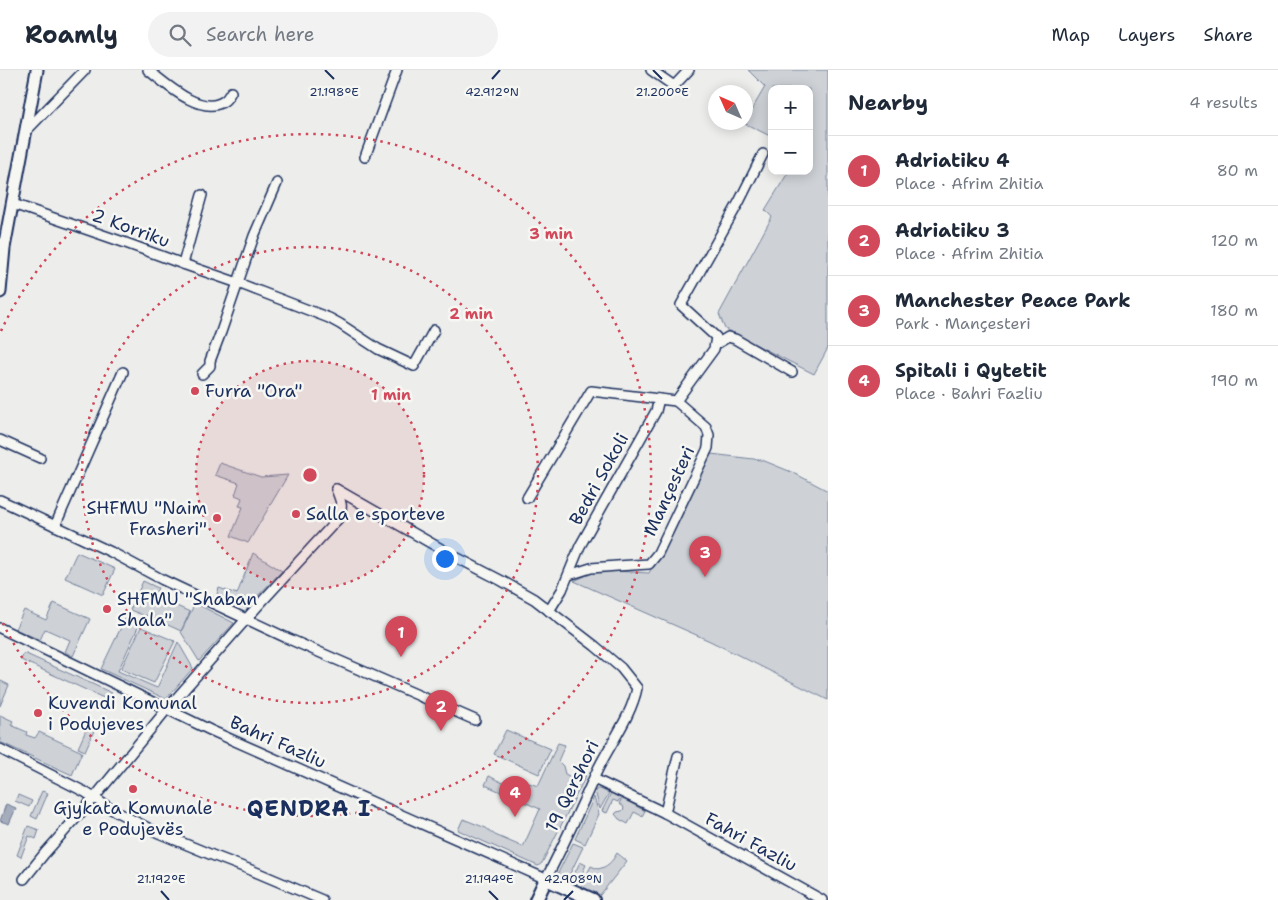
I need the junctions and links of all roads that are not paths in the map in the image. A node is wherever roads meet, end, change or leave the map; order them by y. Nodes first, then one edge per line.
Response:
1 (37, 70) edge
2 (85, 70) edge
3 (148, 70) edge
4 (397, 70) edge
5 (651, 70) edge
6 (689, 70) edge
7 (231, 92) dead end
8 (25, 131) junction
9 (763, 154) dead end
10 (365, 157) dead end
11 (277, 183) dead end
12 (202, 195) dead end
13 (13, 204) junction
14 (5, 260) edge
15 (183, 264) junction
16 (238, 283) junction
17 (0, 292) edge
18 (434, 330) dead end
19 (715, 345) junction
20 (123, 372) dead end
21 (792, 372) dead end
22 (202, 374) dead end
23 (659, 399) junction
24 (676, 401) junction
25 (0, 440) edge
26 (40, 458) dead end
27 (527, 498) dead end
28 (0, 500) edge
29 (55, 526) junction
30 (569, 575) junction
31 (549, 611) junction
32 (247, 619) junction
33 (0, 628) edge
34 (167, 709) junction
35 (475, 720) dead end
36 (0, 749) edge
37 (678, 756) dead end
38 (594, 779) junction
39 (94, 798) junction
40 (665, 813) junction
41 (24, 879) dead end
42 (546, 879) junction
43 (322, 900) edge
44 (536, 900) edge
45 (593, 900) edge
46 (822, 900) edge

1 - 8 street
2 - 8 street
3 - 7 street
4 - 10 street
5 - 6 street
8 - 13 street
9 - 19 street
11 - 16 street
12 - 15 street
13 - 14 street
13 - 15 street, 2 Korriku
14 - 17 street
15 - 16 street, 2 Korriku
16 - 18 street, 2 Korriku
16 - 22 street
19 - 21 street
19 - 24 street
20 - 29 street
23 - 24 street
23 - 27 street
23 - 30 street, Bedri Sokoli
24 - 30 street, Mançesteri
25 - 26 street
28 - 29 street
29 - 32 street
30 - 31 street
31 - 32 street
31 - 38 street, 19 Qershori
32 - 34 street
32 - 35 street
33 - 34 street, Bahri Fazliu
34 - 39 street
34 - 42 street, Bahri Fazliu
36 - 39 street
37 - 40 street
38 - 40 street, Fahri Fazliu
38 - 42 street, 19 Qershori
39 - 41 street
39 - 43 street
40 - 46 street, Fahri Fazliu
42 - 44 main road, 19 Qershori
42 - 45 main road

